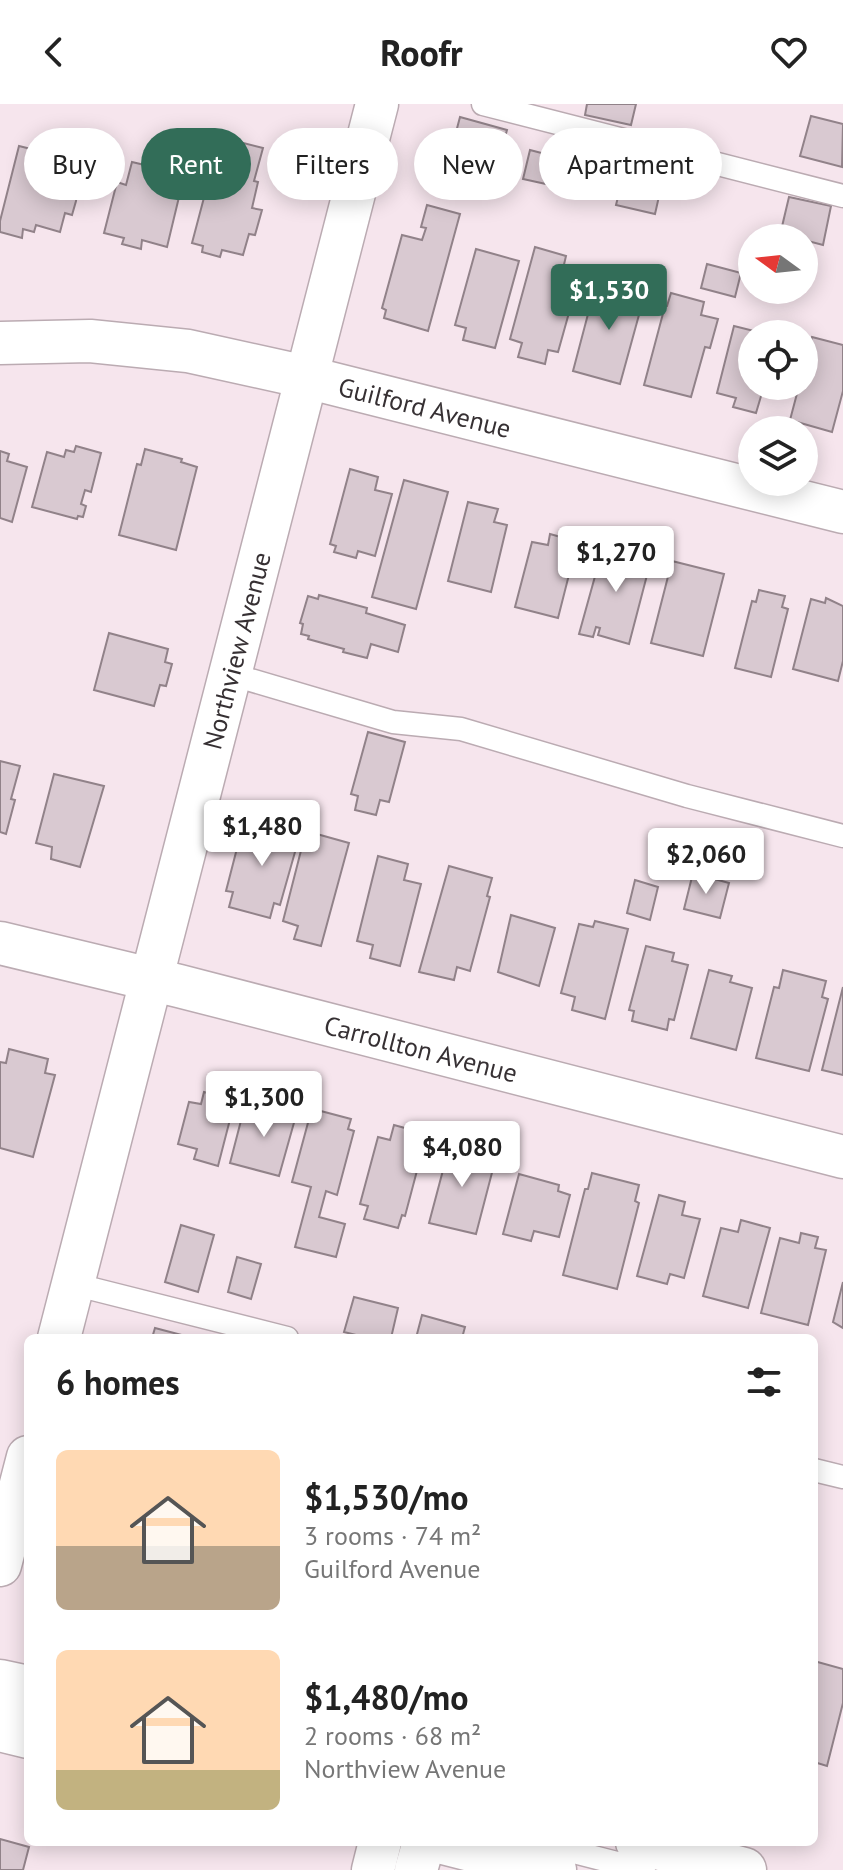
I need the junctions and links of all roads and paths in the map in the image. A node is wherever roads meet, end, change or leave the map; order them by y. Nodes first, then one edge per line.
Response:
1 (377, 104) edge
2 (483, 104) edge
3 (843, 196) edge
4 (0, 343) edge
5 (306, 377) junction
6 (843, 512) edge
7 (230, 674) junction
8 (843, 836) edge
9 (0, 943) edge
10 (152, 979) junction
11 (843, 1157) edge
12 (73, 1284) junction
13 (60, 1334) edge
14 (271, 1334) edge
15 (818, 1471) edge
16 (24, 1472) edge
17 (843, 1477) edge
18 (0, 1565) edge
19 (0, 1682) edge
20 (24, 1687) edge
21 (0, 1705) edge
22 (24, 1712) edge
23 (0, 1729) edge
24 (24, 1735) edge
25 (379, 1846) edge
26 (423, 1846) edge
27 (459, 1846) edge
28 (551, 1846) edge
29 (653, 1846) edge
30 (373, 1870) edge
31 (416, 1870) edge
32 (554, 1870) edge
33 (644, 1870) edge
34 (744, 1870) edge

1 - 5 street, Northview Avenue
2 - 3 lane
4 - 5 street, Guilford Avenue
5 - 6 street, Guilford Avenue
5 - 7 street, Northview Avenue
7 - 8 lane
7 - 10 street, Northview Avenue
9 - 10 street, Carrollton Avenue
10 - 11 street, Carrollton Avenue
10 - 12 street, Northview Avenue
12 - 13 street, Northview Avenue
12 - 14 lane
15 - 17 lane
16 - 18 street
19 - 20 main road
21 - 22 lane
23 - 24 main road
25 - 30 street
26 - 31 street
27 - 32 main road
28 - 33 lane
29 - 34 main road

